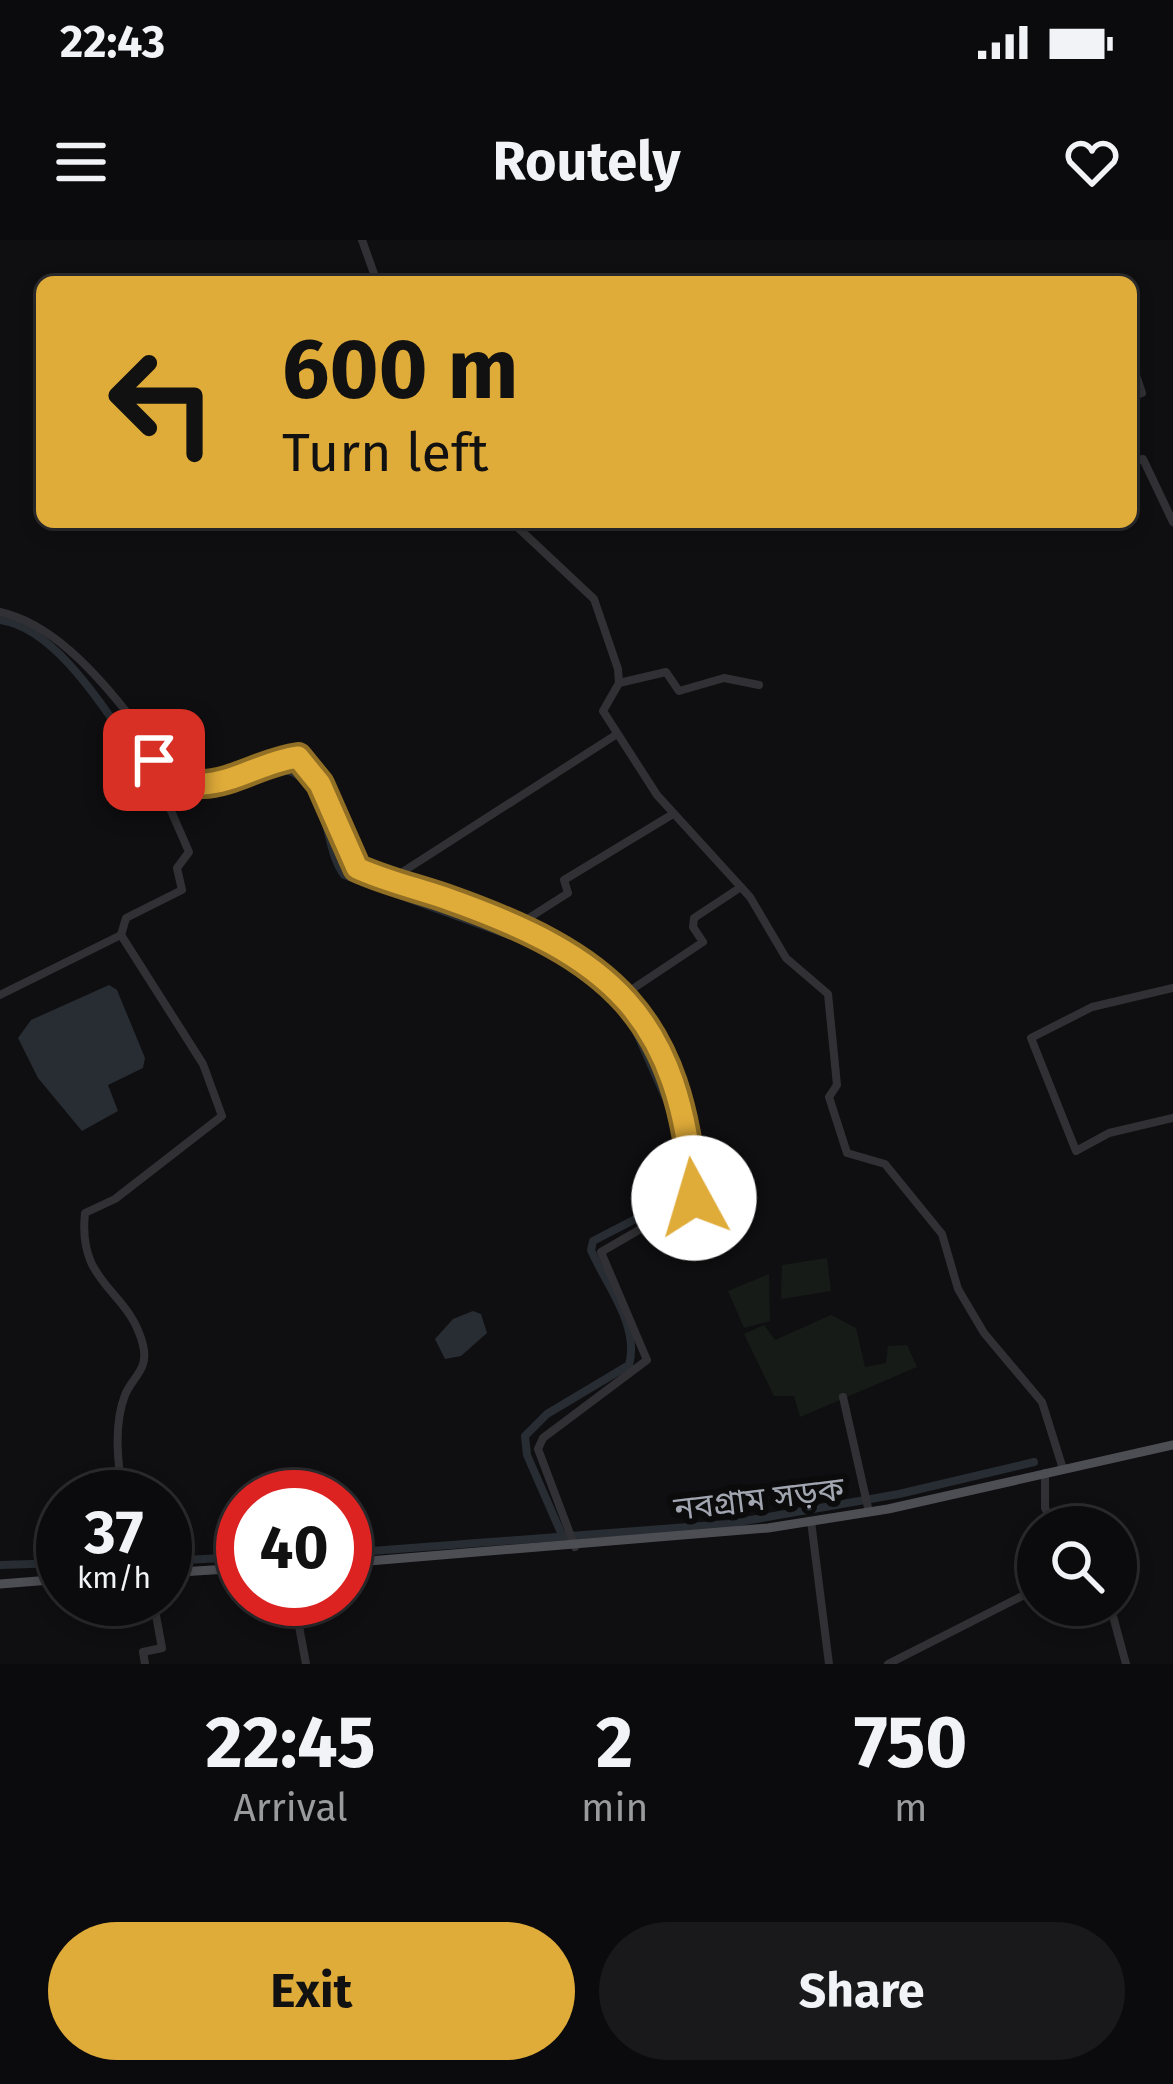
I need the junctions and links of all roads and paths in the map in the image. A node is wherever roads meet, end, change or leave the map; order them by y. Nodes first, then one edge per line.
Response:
1 (362, 240) edge
2 (375, 276) edge
3 (1137, 460) edge
4 (1173, 522) edge
5 (519, 528) edge
6 (0, 612) edge
7 (619, 683) junction
8 (759, 685) dead end
9 (614, 736) junction
10 (170, 775) junction
11 (673, 814) junction
12 (390, 880) junction
13 (741, 886) junction
14 (517, 925) junction
15 (121, 935) junction
16 (1173, 988) edge
17 (625, 994) junction
18 (0, 995) edge
19 (1173, 1118) edge
20 (843, 1397) dead end
21 (1173, 1445) edge
22 (1063, 1469) junction
23 (120, 1470) edge
24 (1045, 1474) junction
25 (869, 1504) junction
26 (1045, 1506) edge
27 (811, 1521) junction
28 (574, 1544) junction
29 (372, 1561) edge
30 (36, 1581) edge
31 (0, 1584) edge
32 (1017, 1599) edge
33 (157, 1626) edge
34 (299, 1626) edge
35 (1116, 1626) edge
36 (145, 1664) edge
37 (306, 1664) edge
38 (830, 1664) edge
39 (888, 1664) edge
40 (1126, 1664) edge

1 - 2 street
3 - 4 street
5 - 7 street
6 - 10 street
7 - 8 street
7 - 9 street
9 - 11 street
9 - 12 street
10 - 12 street
10 - 15 street
11 - 13 street
11 - 14 street
12 - 14 street
13 - 17 street
13 - 22 street
14 - 17 street
15 - 18 street
15 - 23 street
16 - 19 street
17 - 28 street
20 - 25 street
21 - 22 main road, নবগ্রাম সড়ক
22 - 24 main road, নবগ্রাম সড়ক
24 - 25 main road, নবগ্রাম সড়ক
24 - 26 street
25 - 27 main road, নবগ্রাম সড়ক
27 - 28 main road, নবগ্রাম সড়ক
27 - 38 street
28 - 29 main road, নবগ্রাম সড়ক
30 - 31 main road
32 - 39 street
33 - 36 street
34 - 37 street
35 - 40 street

